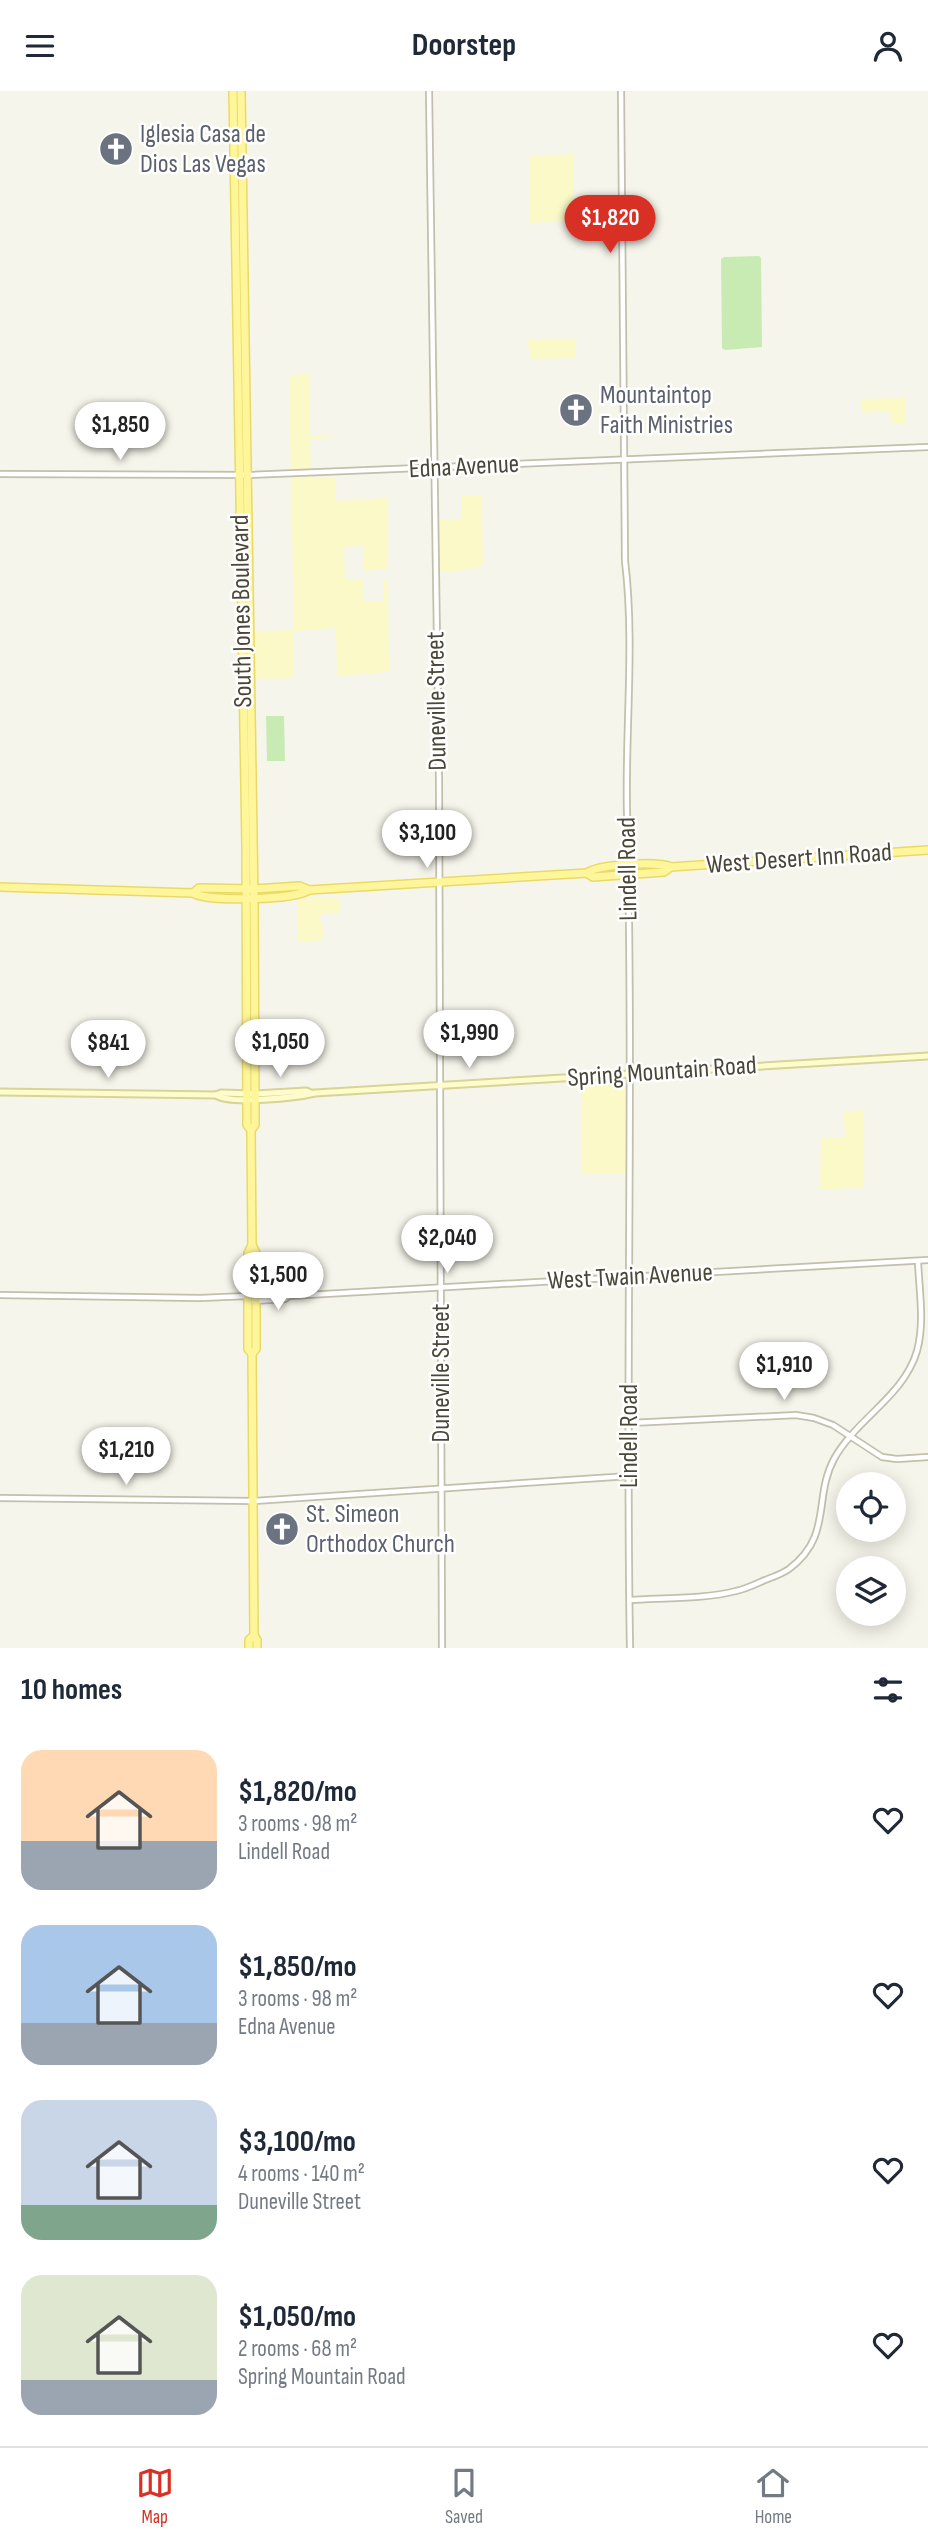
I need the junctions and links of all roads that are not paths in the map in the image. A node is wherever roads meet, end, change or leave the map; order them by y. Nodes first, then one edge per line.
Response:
1 (233, 91) edge
2 (241, 91) edge
3 (429, 91) edge
4 (621, 91) edge
5 (234, 163) junction
6 (242, 185) junction
7 (928, 447) edge
8 (625, 460) junction
9 (434, 468) junction
10 (0, 474) edge
11 (243, 475) junction
12 (928, 850) edge
13 (628, 870) junction
14 (439, 882) junction
15 (0, 887) edge
16 (250, 889) junction
17 (309, 890) junction
18 (193, 893) junction
19 (251, 898) junction
20 (928, 1056) edge
21 (629, 1073) junction
22 (440, 1085) junction
23 (0, 1091) edge
24 (251, 1096) junction
25 (928, 1260) edge
26 (918, 1261) junction
27 (629, 1277) junction
28 (440, 1288) junction
29 (0, 1295) edge
30 (250, 1298) junction
31 (630, 1423) junction
32 (849, 1436) junction
33 (928, 1457) edge
34 (629, 1476) junction
35 (442, 1489) junction
36 (0, 1498) edge
37 (253, 1501) junction
38 (630, 1600) junction
39 (254, 1635) junction
40 (249, 1648) edge
41 (257, 1648) edge
42 (442, 1648) edge
43 (630, 1648) edge

1 - 5 main road, South Jones Boulevard
2 - 6 main road, South Jones Boulevard
3 - 9 street, Duneville Street
4 - 8 street, Lindell Road
5 - 6 main road
5 - 11 main road, South Jones Boulevard
6 - 11 main road, South Jones Boulevard
7 - 8 street, Edna Avenue
8 - 9 street, Edna Avenue
8 - 13 street, Lindell Road
9 - 11 street, Edna Avenue
9 - 14 street, Duneville Street
10 - 11 street, Edna Avenue
11 - 16 main road, South Jones Boulevard
12 - 13 main road, West Desert Inn Road
13 - 14 main road, West Desert Inn Road
13 - 21 street, Lindell Road
14 - 17 main road, West Desert Inn Road
14 - 22 street, Duneville Street
15 - 18 main road, West Desert Inn Road
16 - 17 main road, West Desert Inn Road
16 - 18 main road, West Desert Inn Road
16 - 19 main road, South Jones Boulevard
17 - 19 main road, West Desert Inn Road
18 - 19 main road, West Desert Inn Road
19 - 24 main road, South Jones Boulevard
20 - 21 main road, Spring Mountain Road
21 - 22 main road, Spring Mountain Road
21 - 27 street, Lindell Road
22 - 24 main road, Spring Mountain Road
22 - 28 street, Duneville Street
23 - 24 main road, Spring Mountain Road
24 - 30 main road, South Jones Boulevard
25 - 26 street, West Twain Avenue
26 - 27 street, West Twain Avenue
26 - 32 street
27 - 28 street, West Twain Avenue
27 - 31 street, Lindell Road
28 - 30 street, West Twain Avenue
28 - 35 street, Duneville Street
29 - 30 street, West Twain Avenue
30 - 37 main road, South Jones Boulevard
31 - 32 street
31 - 34 street, Lindell Road
32 - 33 street
32 - 38 street
34 - 35 street
34 - 38 street, Lindell Road
35 - 37 street
35 - 42 street, Duneville Street
36 - 37 street
37 - 39 main road, South Jones Boulevard
38 - 43 street, Lindell Road
39 - 40 main road, South Jones Boulevard
39 - 41 main road, South Jones Boulevard

